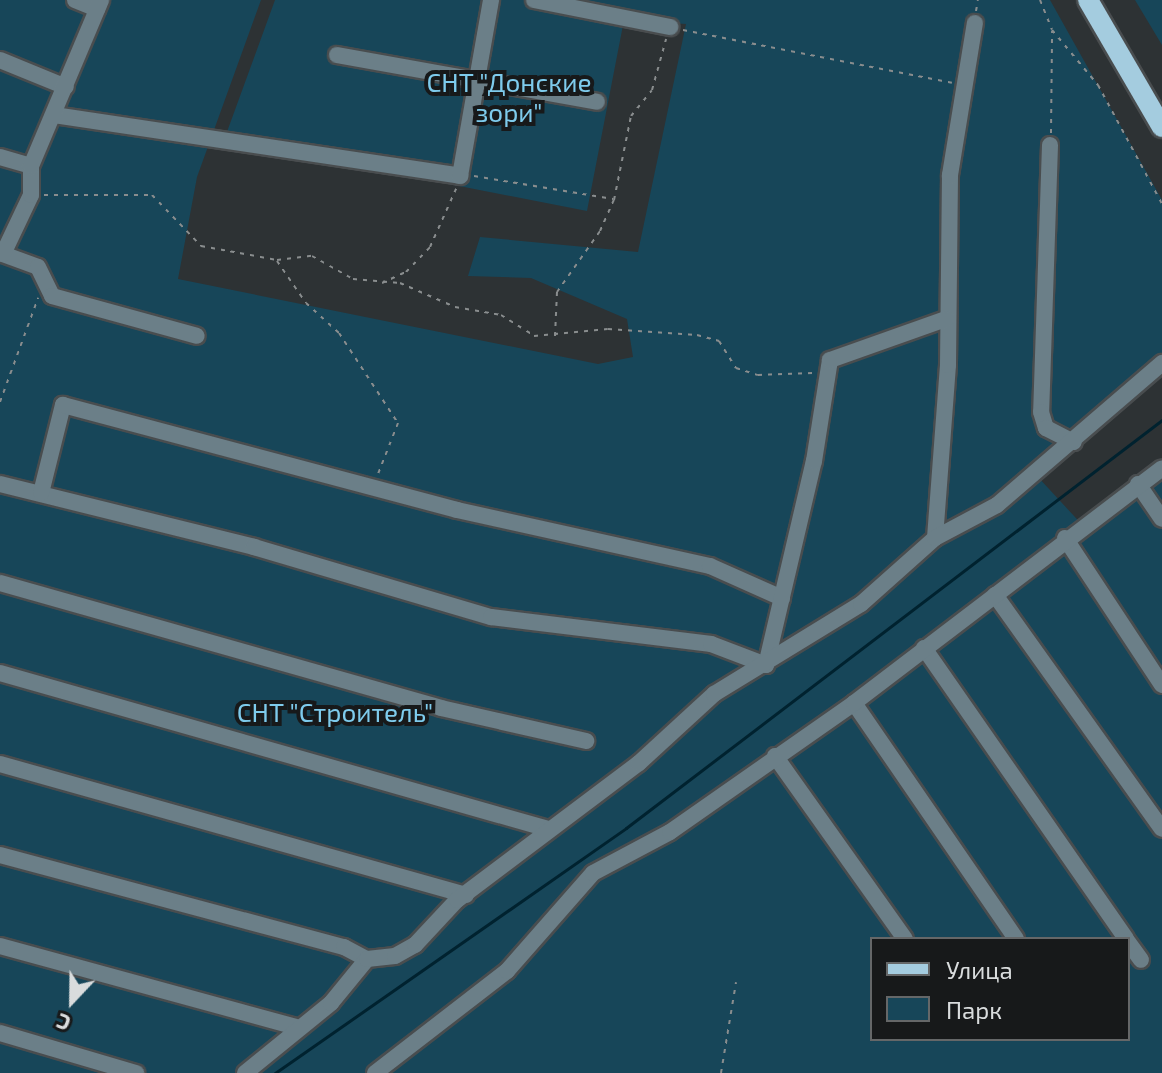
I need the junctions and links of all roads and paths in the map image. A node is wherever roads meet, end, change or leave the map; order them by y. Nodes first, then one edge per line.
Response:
1 (75, 0) edge
2 (491, 0) edge
3 (534, 0) edge
4 (1040, 0) edge
5 (1088, 0) edge
6 (99, 5) edge
7 (975, 23) dead end
8 (670, 27) junction
9 (1052, 30) junction
10 (337, 55) dead end
11 (0, 60) edge
12 (476, 80) junction
13 (966, 86) junction
14 (66, 87) junction
15 (597, 102) dead end
16 (54, 115) junction
17 (1162, 127) edge
18 (1050, 145) joint
19 (0, 157) edge
20 (31, 166) junction
21 (460, 176) junction
22 (31, 195) junction
23 (614, 200) junction
24 (1162, 204) edge
25 (2, 254) edge
26 (277, 260) junction
27 (381, 284) junction
28 (45, 286) junction
29 (946, 319) junction
30 (197, 336) dead end
31 (555, 337) junction
32 (1162, 363) edge
33 (823, 374) junction
34 (0, 402) edge
35 (1074, 442) junction
36 (1162, 468) edge
37 (0, 484) edge
38 (1138, 484) junction
39 (373, 488) junction
40 (41, 493) junction
41 (1162, 519) edge
42 (935, 538) junction
43 (1065, 538) junction
44 (0, 583) edge
45 (995, 595) junction
46 (782, 598) junction
47 (924, 648) junction
48 (766, 665) junction
49 (0, 673) edge
50 (1162, 685) edge
51 (854, 703) junction
52 (586, 741) dead end
53 (775, 756) junction
54 (0, 764) edge
55 (548, 829) junction
56 (1162, 829) edge
57 (0, 855) edge
58 (466, 895) junction
59 (904, 937) edge
60 (1015, 937) edge
61 (1124, 937) edge
62 (1130, 945) edge
63 (0, 946) edge
64 (367, 959) junction
65 (1141, 960) dead end
66 (736, 982) dead end
67 (297, 1027) junction
68 (0, 1033) edge
69 (136, 1073) edge
70 (245, 1073) edge
71 (375, 1073) edge
72 (721, 1073) edge

1 - 6 lane
2 - 12 lane
3 - 8 lane
4 - 9 path
5 - 17 main road
6 - 14 lane
7 - 13 lane
8 - 13 path
8 - 23 path
9 - 18 path
9 - 24 path
10 - 12 lane
11 - 14 lane
12 - 15 lane
12 - 21 lane
13 - 29 lane
14 - 16 lane
16 - 20 lane
16 - 21 lane
18 - 35 lane
19 - 20 lane
20 - 22 lane
21 - 23 path
21 - 27 path
22 - 25 lane
22 - 26 path
23 - 31 path
25 - 28 lane
26 - 27 path
26 - 39 path
27 - 31 path
28 - 30 lane
28 - 34 path
29 - 33 lane
29 - 42 lane
31 - 33 path
32 - 35 lane
33 - 46 lane
35 - 42 lane
36 - 38 lane
37 - 40 lane
38 - 41 lane
38 - 43 lane
39 - 40 lane
39 - 46 lane
40 - 48 lane
42 - 48 lane
43 - 45 lane
43 - 50 lane
44 - 52 lane
45 - 47 lane
45 - 56 lane
46 - 48 lane
47 - 51 lane
47 - 61 lane
48 - 55 lane
49 - 55 lane
51 - 53 lane
51 - 60 lane
53 - 59 lane
53 - 71 lane
54 - 58 lane
55 - 58 lane
57 - 64 lane
58 - 64 lane
62 - 65 lane
63 - 67 lane
64 - 67 lane
66 - 72 path
67 - 70 lane
68 - 69 lane

